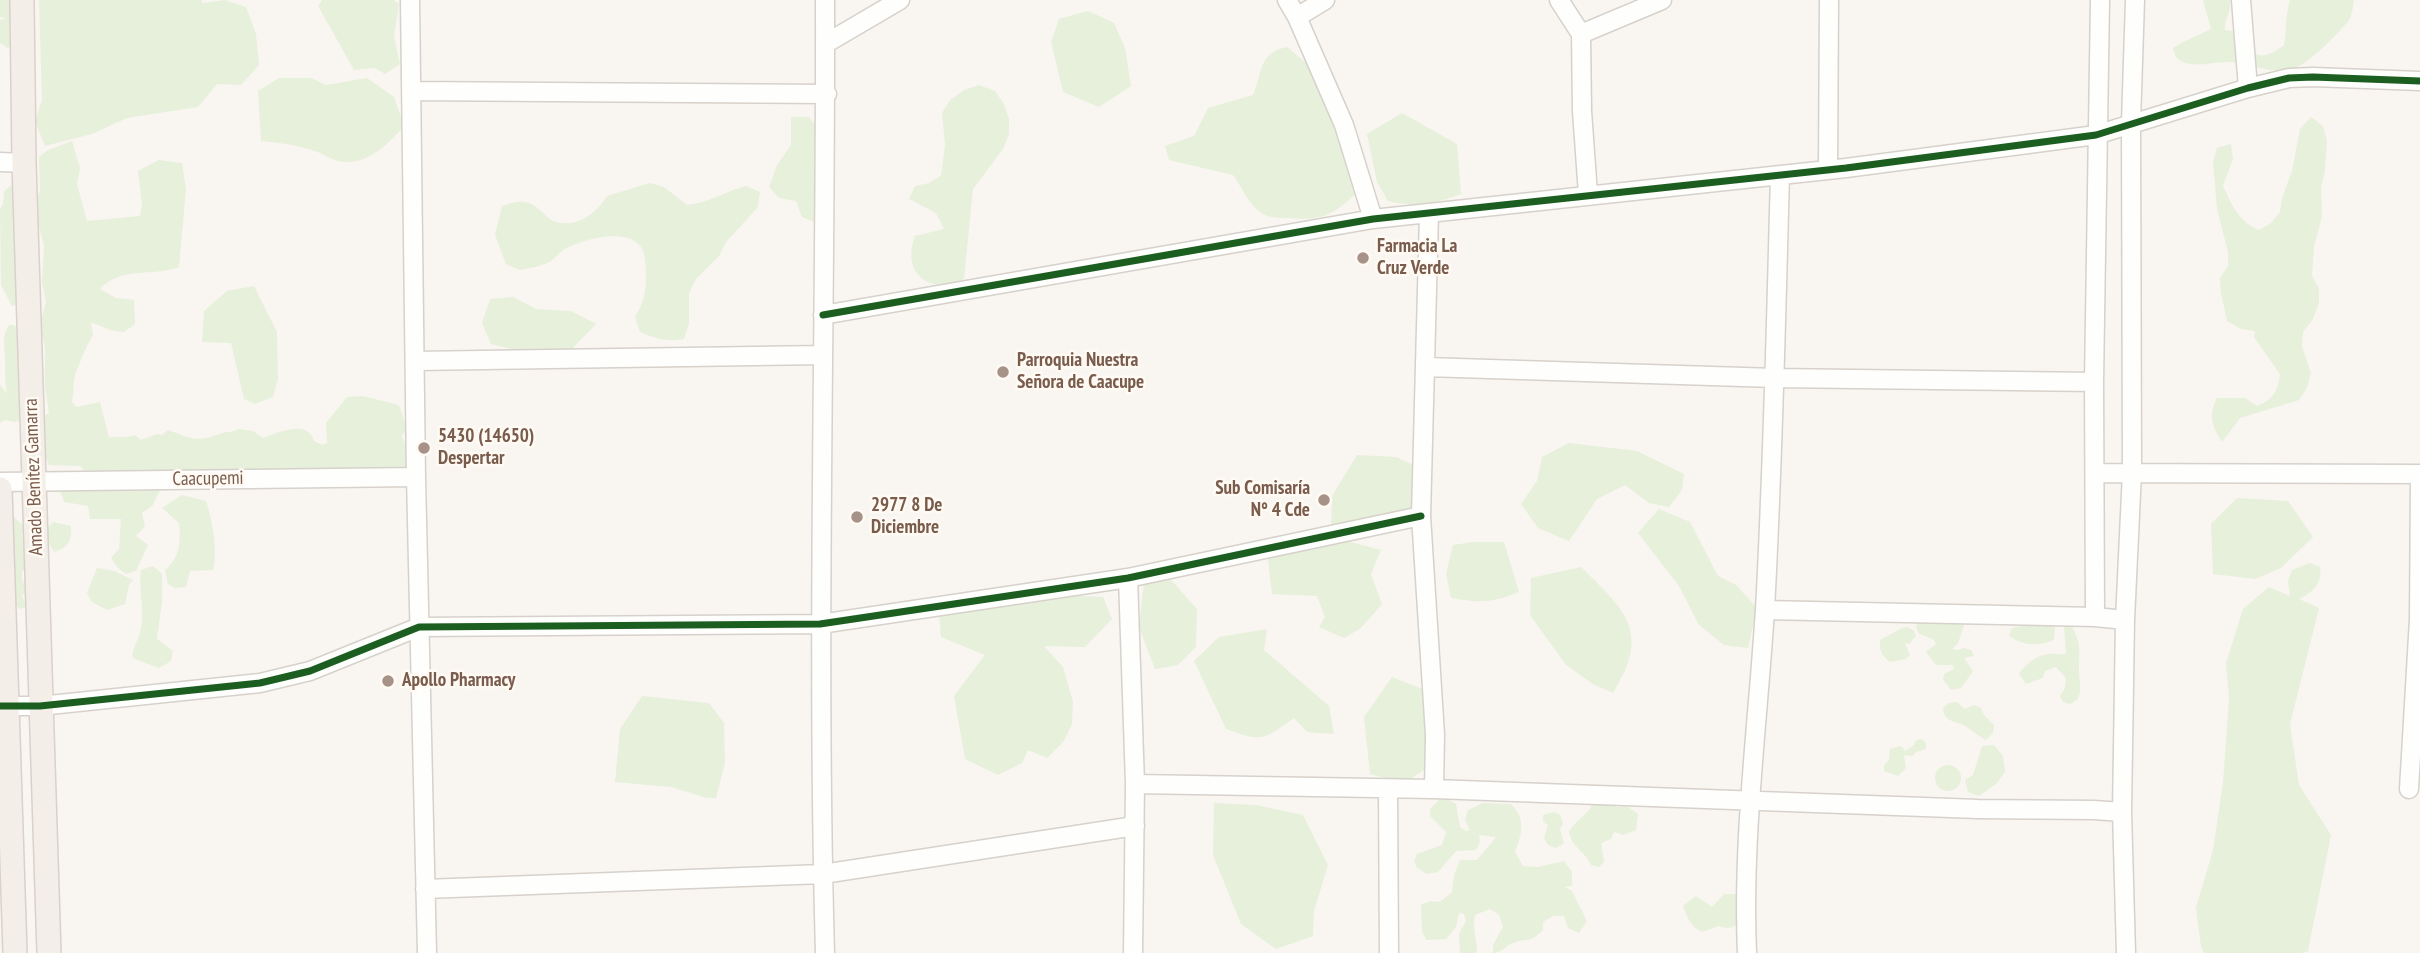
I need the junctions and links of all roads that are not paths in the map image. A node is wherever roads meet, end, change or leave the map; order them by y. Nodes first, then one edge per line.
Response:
1 (22, 0) edge
2 (410, 0) edge
3 (825, 0) edge
4 (900, 0) edge
5 (1287, 0) edge
6 (1325, 0) edge
7 (1559, 0) edge
8 (1662, 0) edge
9 (1829, 0) edge
10 (2099, 0) edge
11 (2135, 0) edge
12 (2241, 0) edge
13 (1297, 17) junction
14 (1581, 34) junction
15 (825, 44) junction
16 (2420, 81) edge
17 (2248, 88) junction
18 (411, 91) junction
19 (827, 94) junction
20 (2131, 123) junction
21 (2096, 135) junction
22 (0, 162) edge
23 (24, 163) junction
24 (1828, 170) junction
25 (1780, 175) junction
26 (1588, 194) junction
27 (1429, 214) junction
28 (1373, 219) junction
29 (823, 315) junction
30 (822, 355) junction
31 (415, 361) junction
32 (1426, 367) junction
33 (1775, 378) junction
34 (2094, 382) junction
35 (2132, 472) junction
36 (2095, 473) junction
37 (2420, 474) edge
38 (416, 477) junction
39 (0, 482) edge
40 (34, 482) junction
41 (0, 489) edge
42 (1421, 516) junction
43 (1128, 578) junction
44 (1765, 610) junction
45 (2095, 617) junction
46 (2125, 620) junction
47 (820, 624) junction
48 (419, 627) junction
49 (3, 706) edge
50 (40, 706) junction
51 (2416, 727) edge
52 (1135, 784) junction
53 (1388, 789) junction
54 (1434, 789) junction
55 (2409, 789) dead end
56 (1752, 802) junction
57 (2122, 813) junction
58 (1135, 826) junction
59 (823, 874) junction
60 (425, 889) junction
61 (15, 953) edge
62 (49, 953) edge
63 (427, 953) edge
64 (825, 953) edge
65 (1133, 953) edge
66 (1389, 953) edge
67 (1747, 953) edge
68 (2126, 953) edge

1 - 23 main road, Amado Benítez Gamarra
2 - 18 street
3 - 15 street
4 - 15 street
5 - 13 street
6 - 13 street
7 - 14 street
8 - 14 street
9 - 24 street
10 - 21 street
11 - 20 street
12 - 17 street
13 - 28 street
14 - 26 street
15 - 19 street
16 - 17 street
17 - 20 street
18 - 19 street
18 - 31 street
19 - 29 street
20 - 21 street
20 - 35 street
21 - 24 street
21 - 34 street
22 - 23 street
23 - 40 main road, Amado Benítez Gamarra
24 - 25 street
25 - 26 street
25 - 33 street
26 - 27 street
27 - 28 street
27 - 32 street
28 - 29 street
29 - 30 street
30 - 31 street
30 - 47 street
31 - 38 street
32 - 33 street
32 - 42 street
33 - 34 street
33 - 44 street
34 - 36 street
35 - 36 street
35 - 37 street
35 - 46 street
36 - 45 street
37 - 51 street
38 - 40 street, Caacupemi
38 - 48 street
39 - 40 street, Caacupemi
40 - 50 main road, Amado Benítez Gamarra
41 - 49 main road, Amado Benítez Gamarra
42 - 43 street
42 - 54 street
43 - 47 street
43 - 52 street
44 - 45 street
44 - 56 street
45 - 46 street
46 - 57 street
47 - 48 street
47 - 59 street
48 - 50 street
48 - 60 street
49 - 50 street
49 - 61 main road, Amado Benítez Gamarra
50 - 62 main road, Amado Benítez Gamarra
51 - 55 street
52 - 53 street
52 - 58 street
53 - 54 street
53 - 66 street
54 - 56 street
56 - 57 street
56 - 67 street
57 - 68 street
58 - 59 street
58 - 65 street
59 - 60 street
59 - 64 street
60 - 63 street

